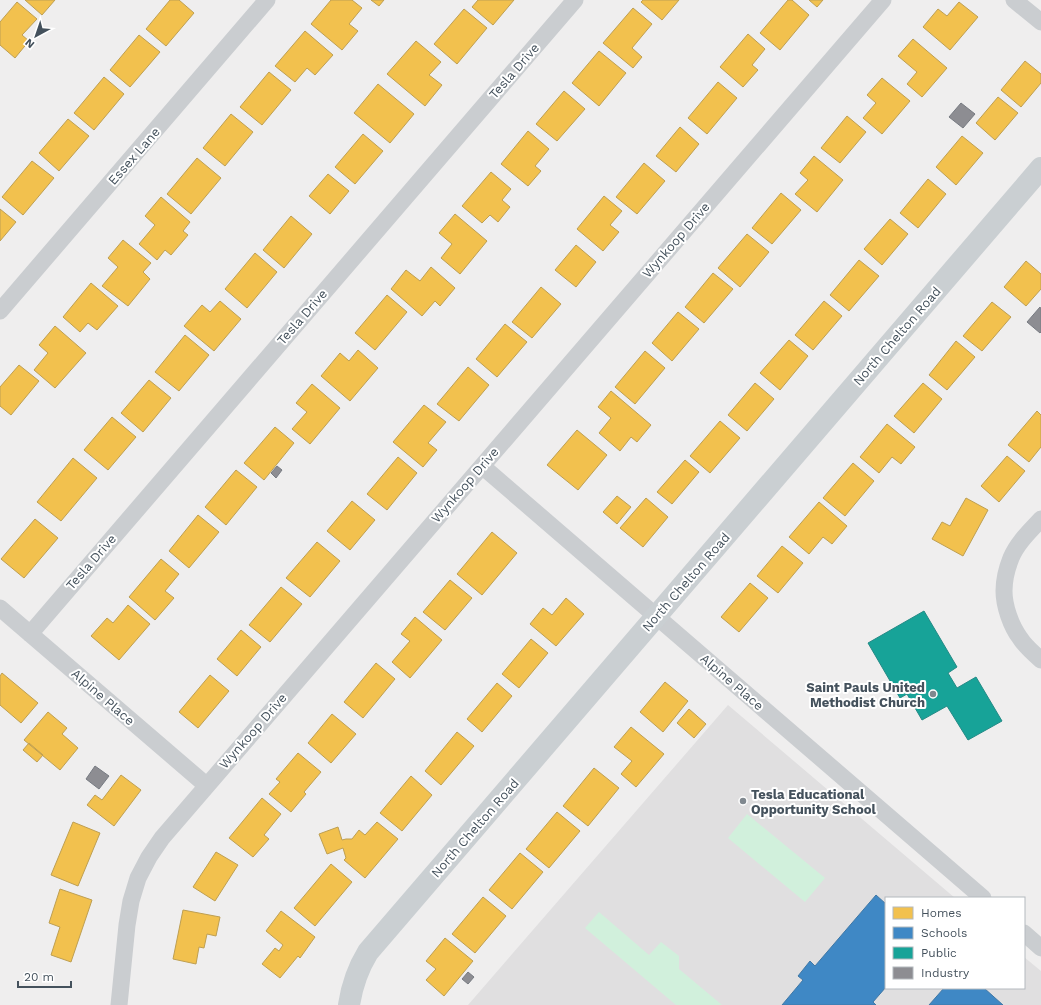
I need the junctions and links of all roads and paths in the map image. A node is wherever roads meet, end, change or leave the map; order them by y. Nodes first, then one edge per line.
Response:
1 (267, 0) edge
2 (575, 0) edge
3 (883, 0) edge
4 (1014, 0) edge
5 (1041, 22) edge
6 (1041, 168) edge
7 (0, 311) edge
8 (482, 466) junction
9 (1041, 519) edge
10 (0, 608) edge
11 (656, 617) junction
12 (30, 634) junction
13 (1041, 660) edge
14 (206, 785) junction
15 (982, 897) edge
16 (1025, 934) edge
17 (1041, 948) edge
18 (119, 1005) edge
19 (349, 1005) edge

1 - 7 street, Essex Lane
2 - 12 street, Tesla Drive
3 - 8 street, Wynkoop Drive
4 - 5 street
6 - 11 main road, North Chelton Road
8 - 11 street, Alpine Place
8 - 14 street, Wynkoop Drive
9 - 13 street
10 - 12 street, Alpine Place
11 - 15 street, Alpine Place
11 - 19 main road, North Chelton Road
12 - 14 street, Alpine Place
14 - 18 street, Wynkoop Drive
16 - 17 street

